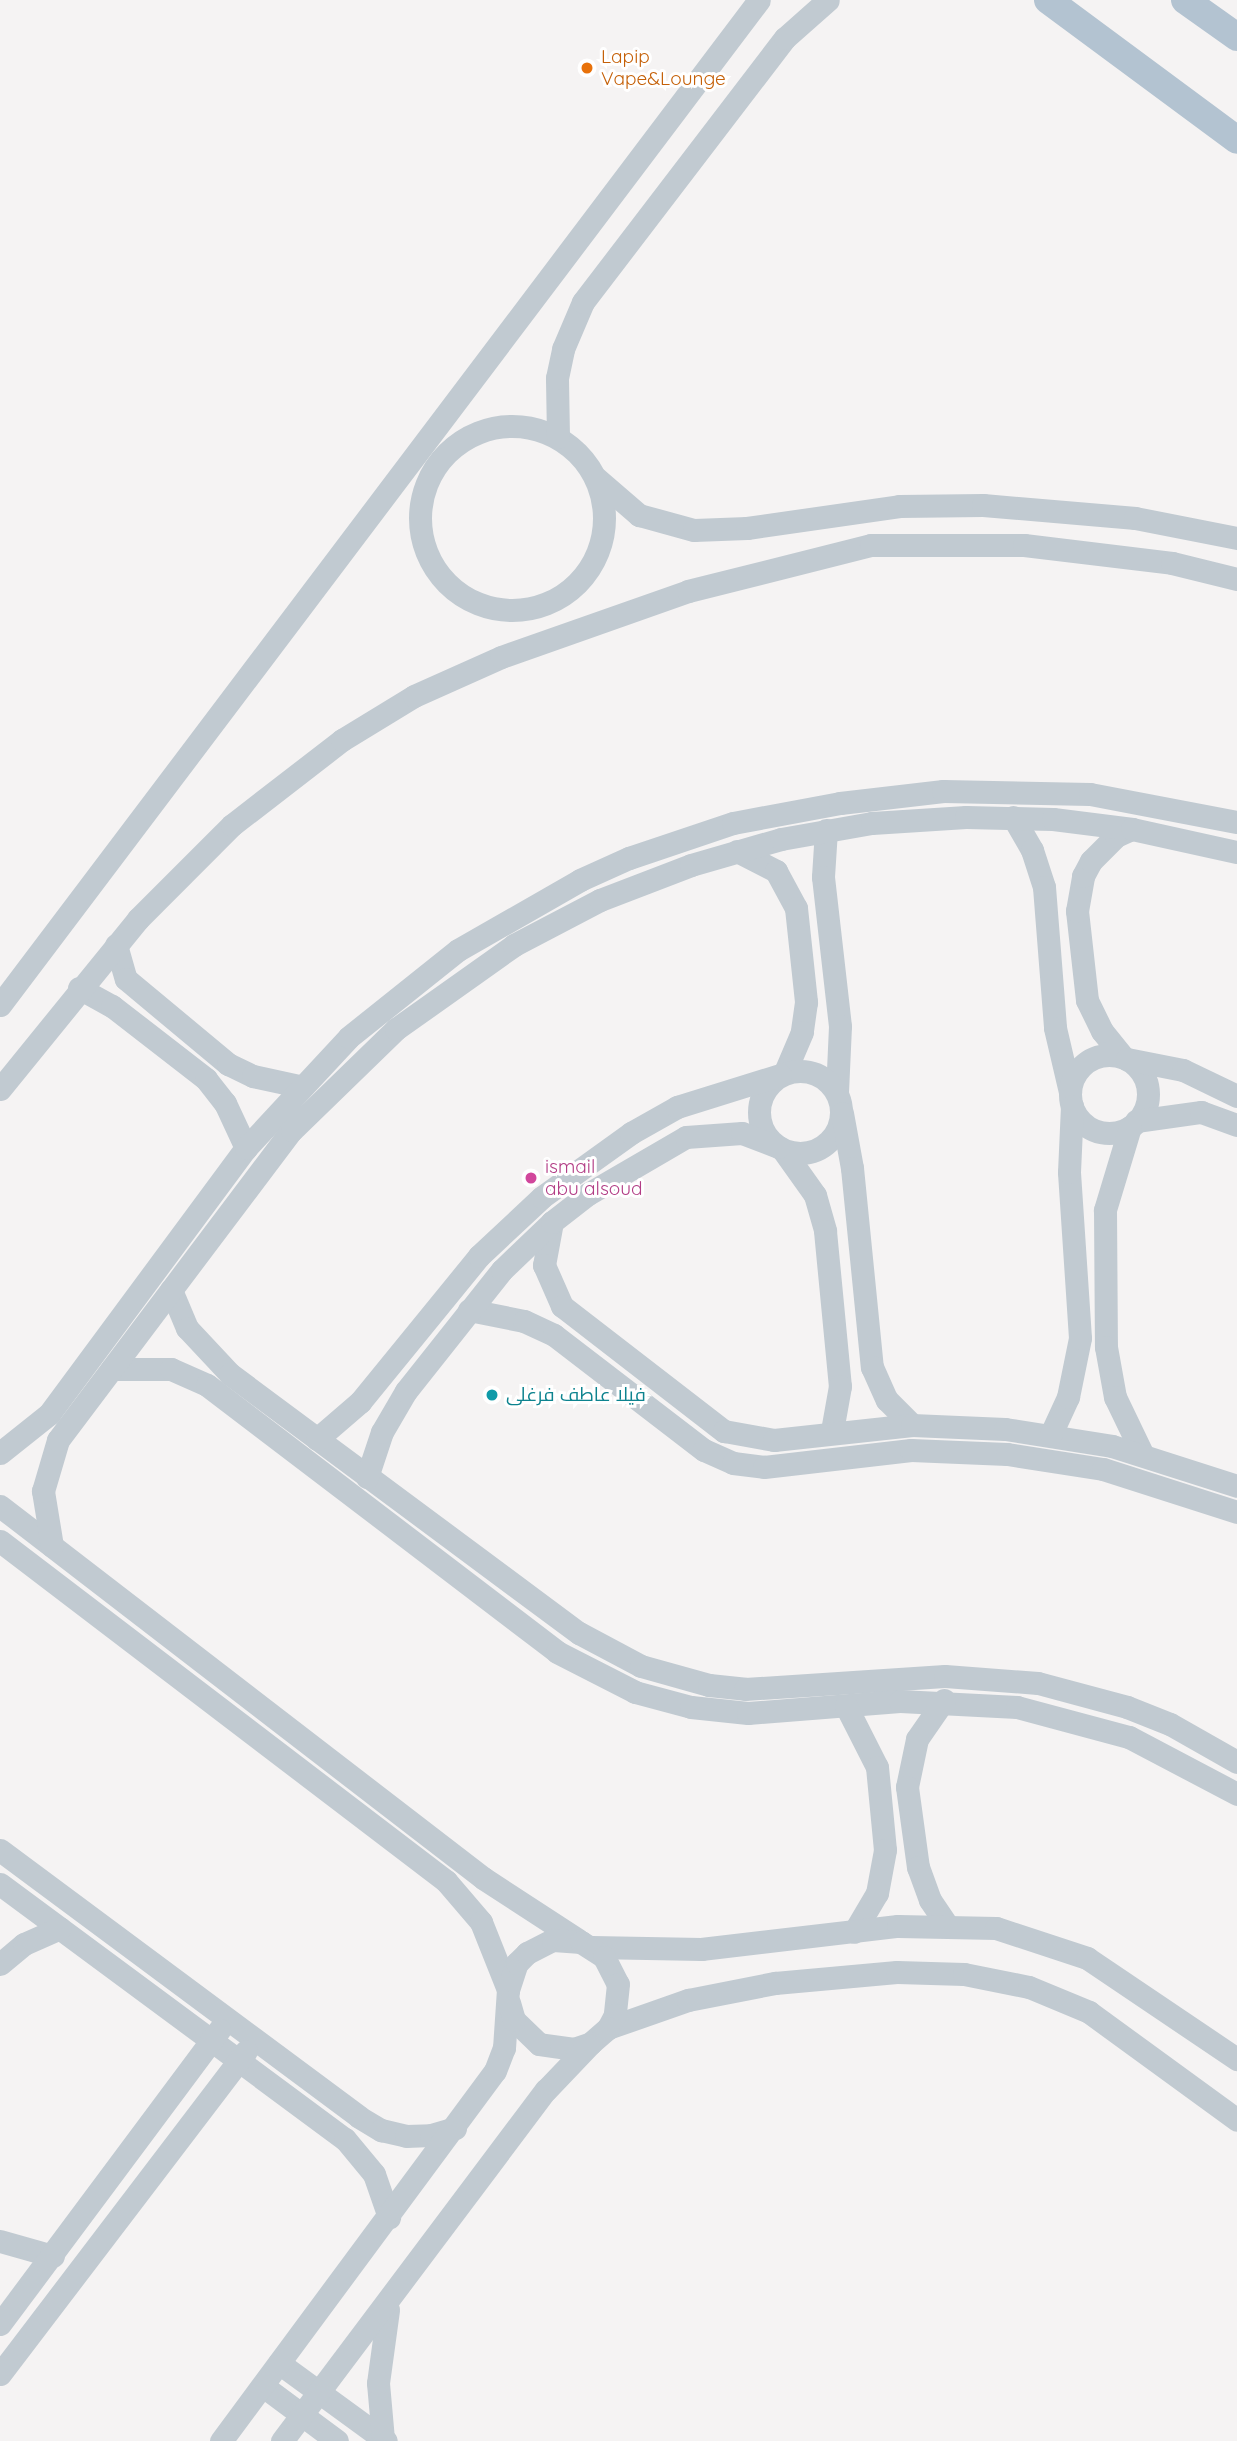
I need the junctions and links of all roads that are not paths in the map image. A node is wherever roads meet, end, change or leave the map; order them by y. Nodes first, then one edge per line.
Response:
1 (759, 0) edge
2 (828, 0) edge
3 (1048, 0) edge
4 (1185, 0) edge
5 (1237, 37) edge
6 (1237, 139) edge
7 (558, 437) junction
8 (419, 446) junction
9 (441, 458) junction
10 (596, 478) junction
11 (1237, 538) edge
12 (1237, 579) edge
13 (543, 604) junction
14 (555, 637) junction
15 (1013, 817) junction
16 (1236, 822) edge
17 (1132, 828) junction
18 (826, 830) junction
19 (737, 851) junction
20 (1237, 852) edge
21 (116, 945) junction
22 (79, 988) junction
23 (0, 1005) edge
24 (1125, 1058) junction
25 (783, 1074) junction
26 (299, 1086) junction
27 (0, 1089) edge
28 (1237, 1096) edge
29 (1071, 1099) junction
30 (839, 1102) junction
31 (1133, 1124) junction
32 (1237, 1125) edge
33 (246, 1148) junction
34 (781, 1148) junction
35 (552, 1222) junction
36 (171, 1290) junction
37 (469, 1310) junction
38 (112, 1369) junction
39 (912, 1425) junction
40 (832, 1431) junction
41 (1051, 1434) junction
42 (317, 1439) junction
43 (0, 1453) edge
44 (1142, 1454) junction
45 (367, 1477) junction
46 (1233, 1479) edge
47 (0, 1506) edge
48 (1237, 1512) edge
49 (0, 1541) edge
50 (52, 1546) junction
51 (944, 1700) junction
52 (846, 1706) junction
53 (1237, 1762) edge
54 (1237, 1794) edge
55 (0, 1850) edge
56 (0, 1884) edge
57 (946, 1924) junction
58 (60, 1928) junction
59 (854, 1932) junction
60 (587, 1944) junction
61 (0, 1964) edge
62 (508, 1997) junction
63 (227, 2019) junction
64 (599, 2035) junction
65 (211, 2040) junction
66 (254, 2040) junction
67 (1237, 2059) edge
68 (239, 2061) junction
69 (1237, 2120) edge
70 (456, 2128) junction
71 (389, 2217) junction
72 (0, 2241) edge
73 (53, 2256) junction
74 (0, 2289) edge
75 (390, 2303) junction
76 (5, 2318) edge
77 (279, 2363) junction
78 (0, 2374) edge
79 (263, 2386) junction
80 (319, 2393) junction
81 (302, 2415) junction
82 (384, 2440) edge
83 (221, 2441) edge
84 (282, 2441) edge
85 (337, 2441) edge

1 - 8 street
2 - 7 street
3 - 6 main road
4 - 5 main road
7 - 9 street
7 - 10 street
8 - 9 street
8 - 23 street
9 - 13 street
10 - 11 street
10 - 13 street
12 - 14 street
13 - 14 street
14 - 21 street
15 - 17 street
15 - 18 street
15 - 29 street
16 - 26 street
17 - 20 street
17 - 24 street
18 - 19 street
18 - 30 street
19 - 25 street
19 - 36 street
21 - 22 street
21 - 26 street
22 - 27 street
22 - 33 street
24 - 28 street
24 - 29 street
24 - 31 street
25 - 30 street
25 - 34 street
25 - 42 street
26 - 33 street
29 - 31 street
29 - 41 street
30 - 34 street
30 - 39 street
31 - 32 street
31 - 44 street
33 - 43 street
34 - 35 street
34 - 40 street
35 - 37 street
35 - 40 street
36 - 38 street
36 - 42 street
37 - 45 street
37 - 48 street
38 - 50 street
38 - 52 street
39 - 40 street
39 - 41 street
41 - 44 street
42 - 45 street
44 - 46 street
45 - 53 street
47 - 50 street
49 - 62 street
50 - 60 street
51 - 52 street
51 - 54 street
51 - 57 street
52 - 59 street
55 - 63 street
56 - 58 street
57 - 59 street
57 - 67 street
58 - 61 street
58 - 65 street
59 - 60 street
60 - 62 street
60 - 64 street
62 - 64 street
62 - 70 street
63 - 65 street
63 - 66 street
64 - 69 street
64 - 75 street
65 - 68 street
65 - 73 street
66 - 68 street
66 - 70 street
68 - 71 street
68 - 78 street
70 - 71 street
71 - 77 street
72 - 73 street
73 - 76 street
74 - 76 street
75 - 80 street
75 - 82 street
77 - 79 street
77 - 80 street
79 - 81 street
79 - 83 street
80 - 81 street
80 - 82 street
81 - 84 street
81 - 85 street

